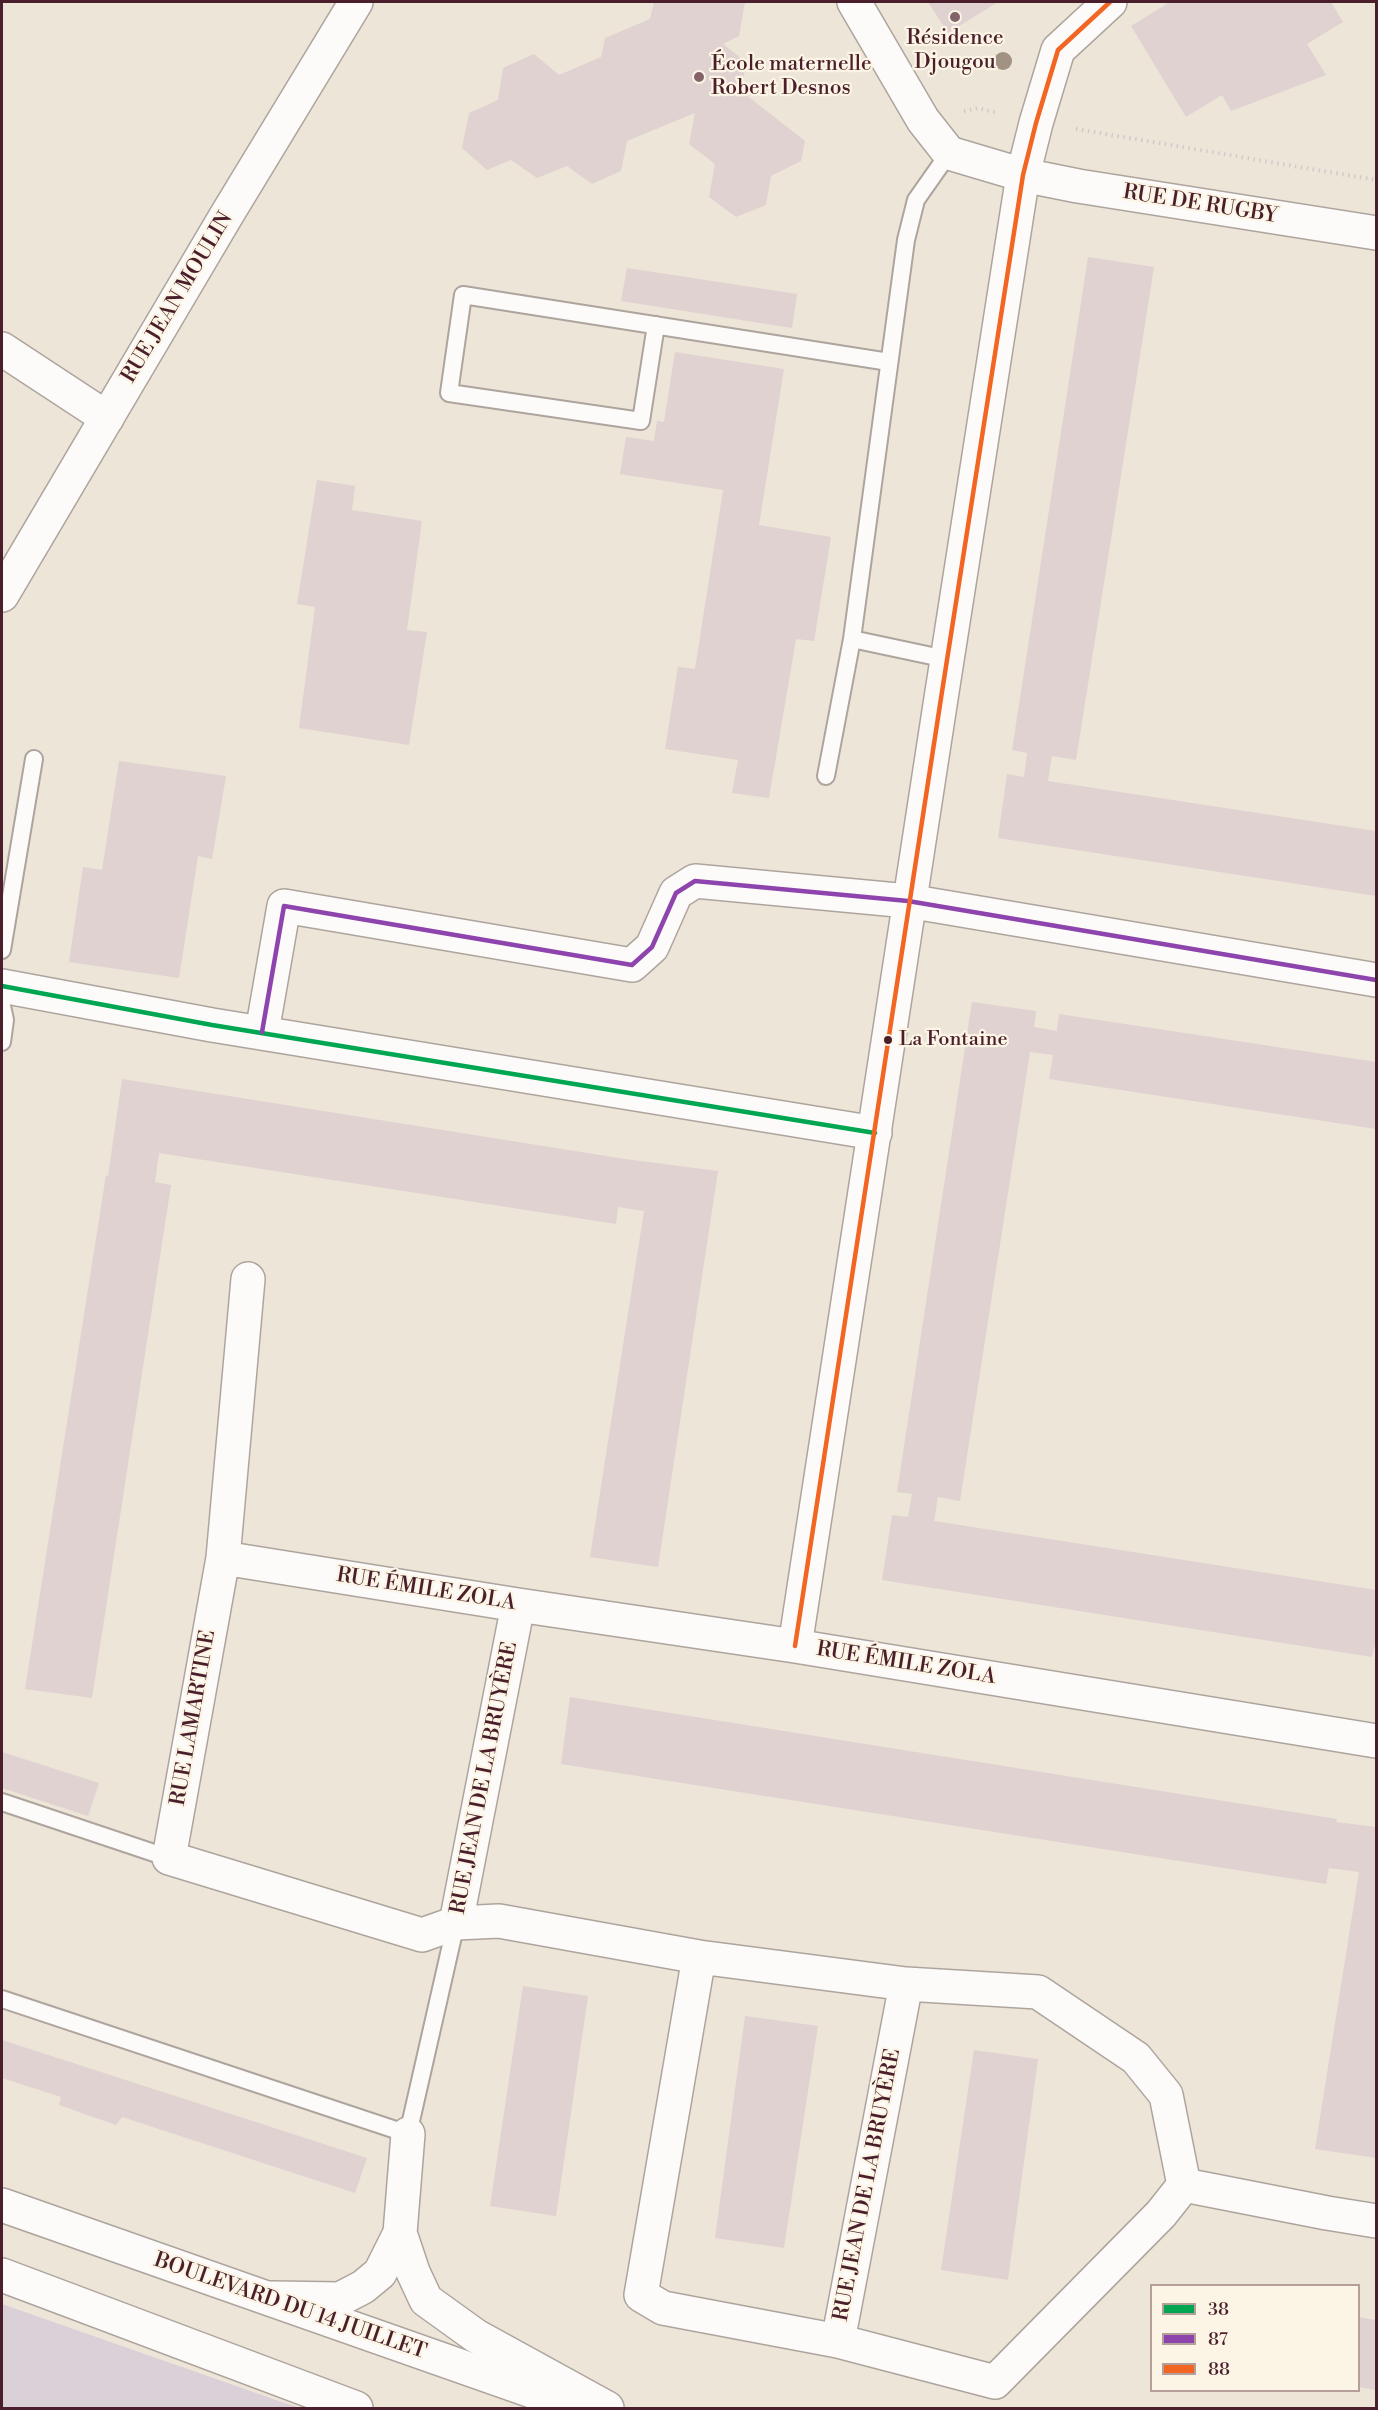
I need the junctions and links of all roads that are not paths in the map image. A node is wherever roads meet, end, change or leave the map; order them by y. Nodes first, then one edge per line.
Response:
1 (356, 2) edge
2 (854, 2) edge
3 (1110, 2) edge
4 (949, 153) junction
5 (1023, 175) junction
6 (1377, 233) edge
7 (656, 325) junction
8 (2, 349) edge
9 (889, 362) junction
10 (107, 418) junction
11 (2, 595) edge
12 (852, 639) junction
13 (946, 659) junction
14 (34, 759) dead end
15 (826, 776) dead end
16 (908, 902) junction
17 (2, 950) edge
18 (1377, 980) edge
19 (2, 986) edge
20 (2, 1006) edge
21 (262, 1032) junction
22 (2, 1042) edge
23 (875, 1133) junction
24 (248, 1279) dead end
25 (223, 1557) junction
26 (518, 1605) junction
27 (795, 1646) junction
28 (1377, 1741) edge
29 (2, 1802) edge
30 (169, 1858) junction
31 (456, 1923) junction
32 (699, 1957) junction
33 (906, 1984) junction
34 (2, 1999) edge
35 (408, 2134) junction
36 (1184, 2185) junction
37 (2, 2205) edge
38 (1377, 2221) edge
39 (400, 2233) junction
40 (2, 2275) edge
41 (263, 2298) junction
42 (838, 2341) junction
43 (356, 2409) edge
44 (580, 2409) edge
45 (607, 2409) edge

1 - 10 street, RUE JEAN MOULIN
2 - 4 street
3 - 5 street
4 - 5 street, RUE DE RUGBY
4 - 9 lane
5 - 6 street, RUE DE RUGBY
5 - 13 street
7 - 7 lane
7 - 9 lane
8 - 10 street
9 - 12 lane
10 - 11 street, RUE JEAN MOULIN
12 - 13 lane
12 - 15 lane
13 - 16 street
14 - 17 lane
16 - 18 street
16 - 21 street
16 - 23 street
19 - 21 street
20 - 22 lane
21 - 23 street
23 - 27 street
24 - 25 street, RUE LAMARTINE
25 - 26 street, RUE ÉMILE ZOLA
25 - 30 street, RUE LAMARTINE
26 - 27 street, RUE ÉMILE ZOLA
26 - 31 street, RUE JEAN DE LA BRUYÈRE
27 - 28 street, RUE ÉMILE ZOLA
29 - 30 lane
30 - 31 street
31 - 32 street, RUE JEAN DE LA BRUYÈRE
31 - 35 lane
32 - 33 street, RUE JEAN DE LA BRUYÈRE
32 - 42 street
33 - 36 street
33 - 42 street, RUE JEAN DE LA BRUYÈRE
34 - 35 lane
35 - 39 street
36 - 38 street
36 - 42 street, RUE JEAN DE LA BRUYÈRE
37 - 41 street, BOULEVARD DU 14 JUILLET
39 - 41 street
39 - 45 street
40 - 43 street
41 - 44 street, BOULEVARD DU 14 JUILLET

